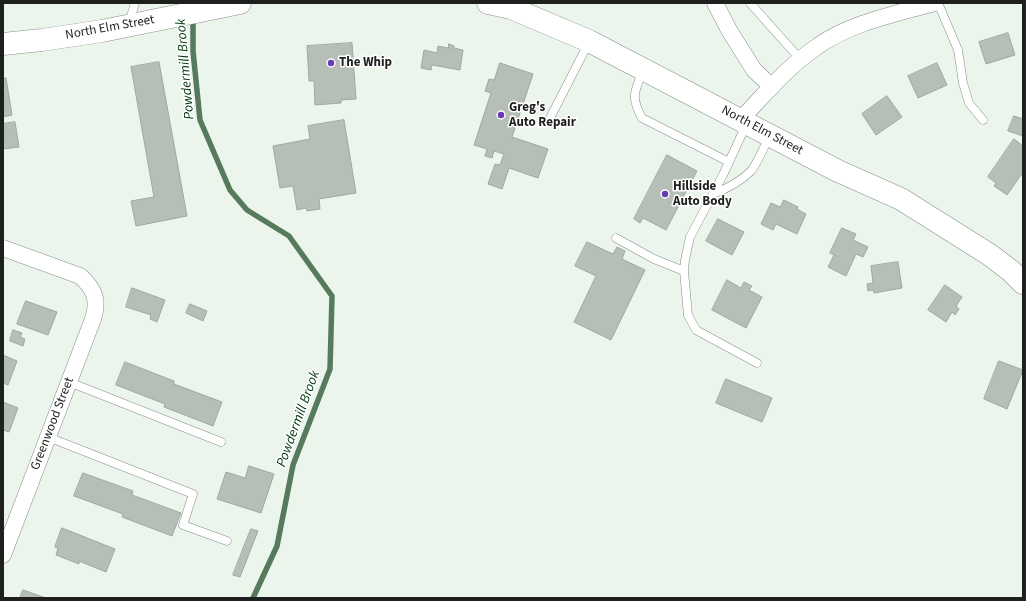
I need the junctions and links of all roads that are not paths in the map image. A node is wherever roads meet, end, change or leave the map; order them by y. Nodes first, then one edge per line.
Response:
1 (135, 3) edge
2 (488, 3) edge
3 (715, 3) edge
4 (750, 3) edge
5 (934, 3) edge
6 (938, 3) edge
7 (231, 4) edge
8 (128, 25) junction
9 (589, 41) junction
10 (3, 44) edge
11 (800, 59) junction
12 (643, 69) junction
13 (772, 87) junction
14 (983, 120) dead end
15 (744, 121) junction
16 (548, 122) dead end
17 (770, 135) junction
18 (729, 162) junction
19 (713, 194) junction
20 (616, 238) dead end
21 (3, 248) edge
22 (684, 271) junction
23 (1023, 283) edge
24 (757, 363) dead end
25 (69, 382) junction
26 (48, 436) junction
27 (221, 442) dead end
28 (227, 541) dead end
29 (3, 555) edge

1 - 8 lane
2 - 9 highway, North Elm Street
3 - 13 street
4 - 11 lane
5 - 11 street
6 - 14 lane
7 - 8 highway, North Elm Street
8 - 10 highway, North Elm Street
9 - 12 highway, North Elm Street
9 - 16 lane
11 - 13 street
12 - 15 highway, North Elm Street
12 - 18 lane
13 - 15 street
15 - 17 highway, North Elm Street
15 - 18 lane
17 - 19 lane
17 - 23 highway, North Elm Street
18 - 19 lane
19 - 22 lane
20 - 22 lane
21 - 25 street, Greenwood Street
22 - 24 lane
25 - 26 street, Greenwood Street
25 - 27 lane
26 - 28 lane
26 - 29 street, Greenwood Street

